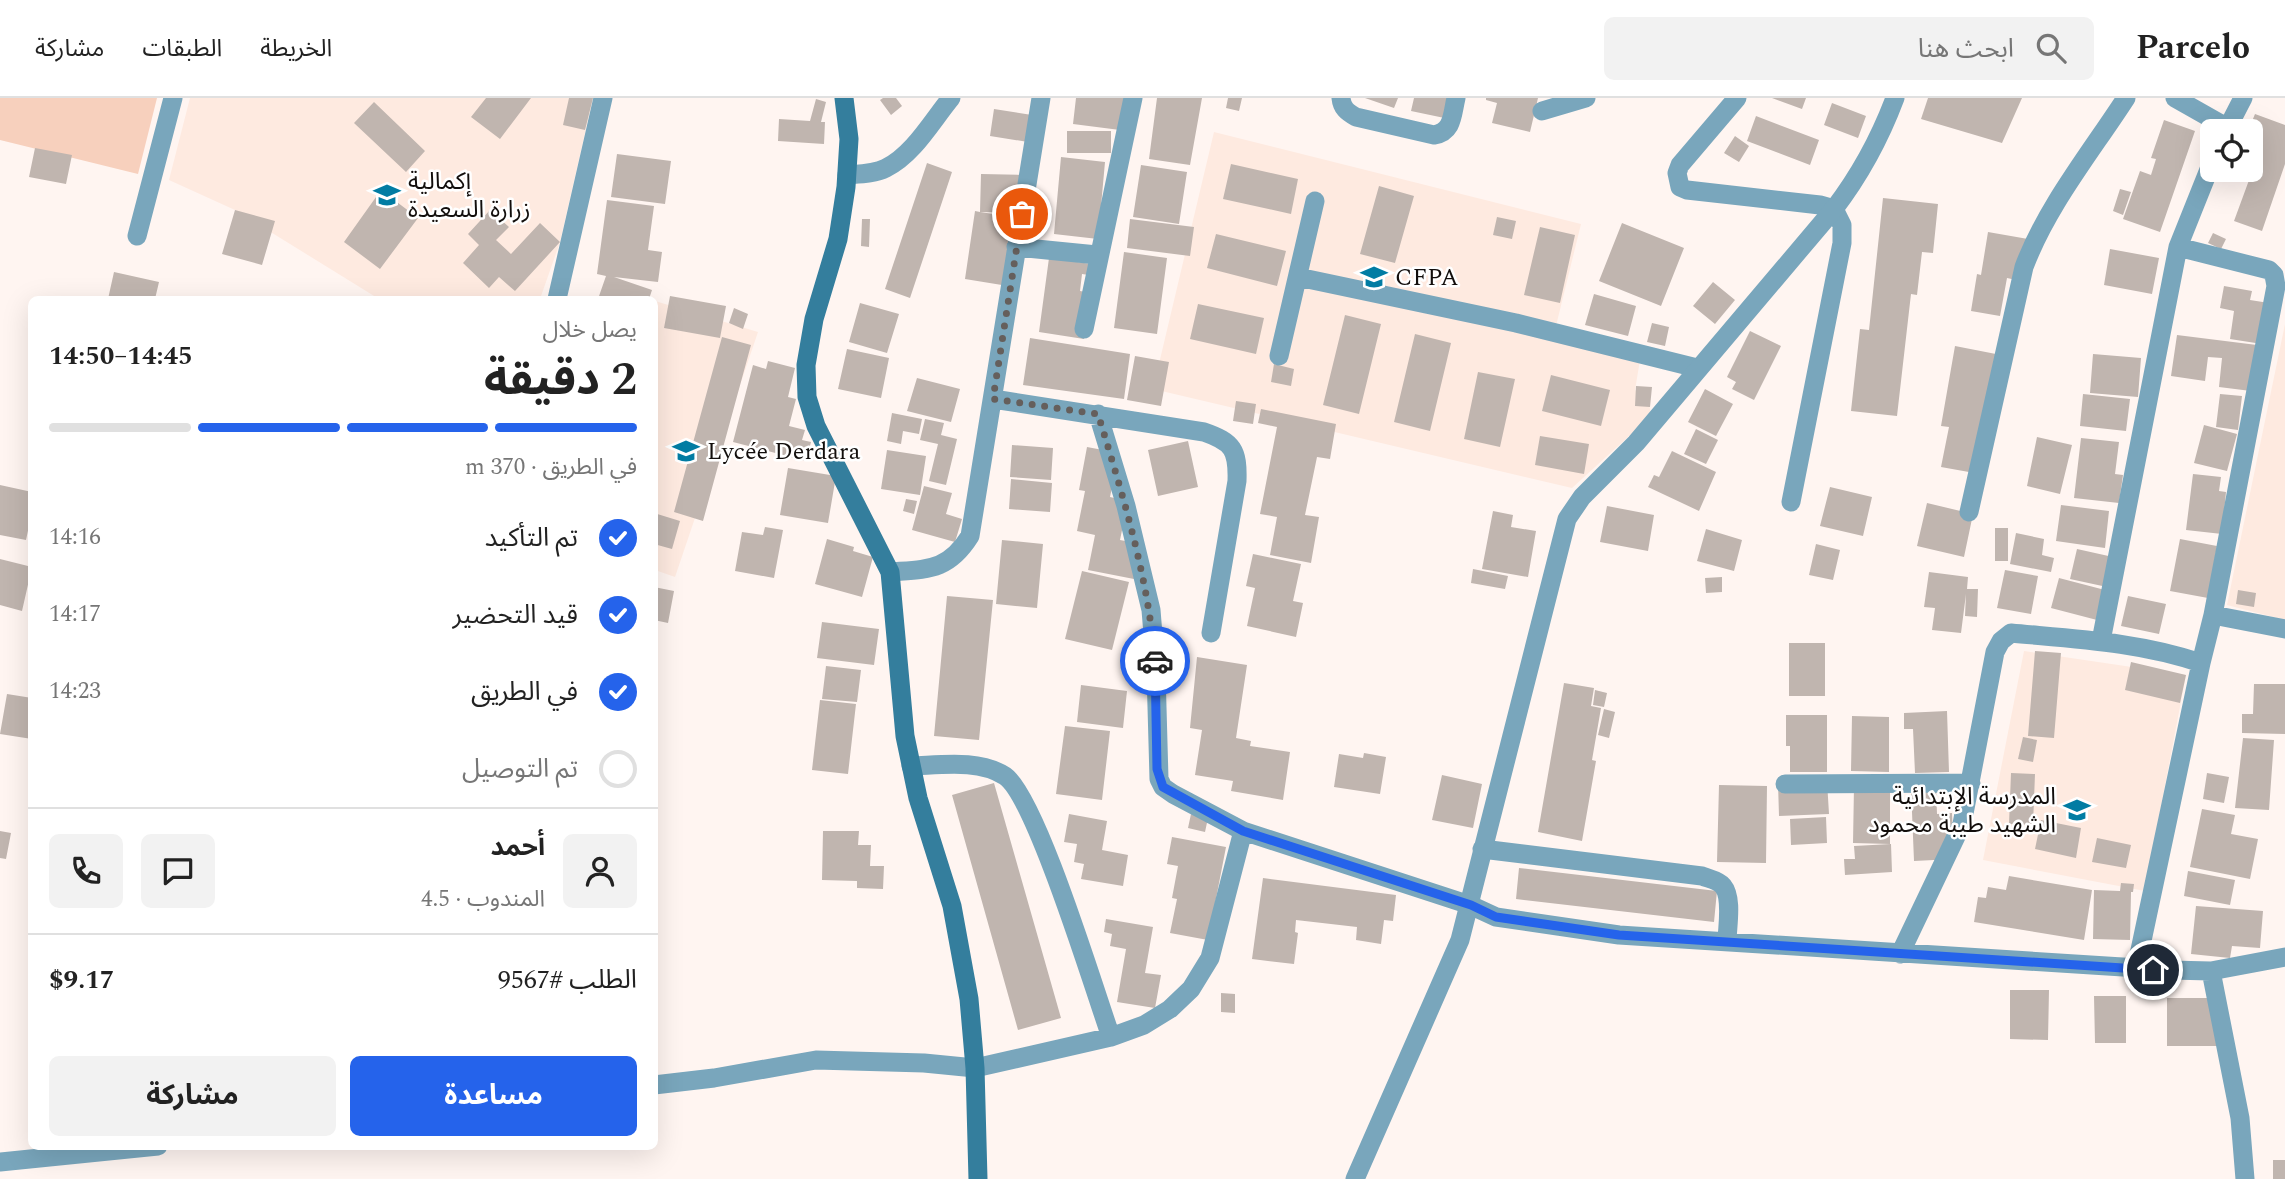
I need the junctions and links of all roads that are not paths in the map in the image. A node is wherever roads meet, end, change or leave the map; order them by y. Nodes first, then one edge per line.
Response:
1 (173, 98) edge
2 (603, 98) edge
3 (844, 98) edge
4 (950, 98) edge
5 (1041, 98) edge
6 (1133, 98) edge
7 (1341, 98) edge
8 (1456, 98) edge
9 (1586, 98) edge
10 (1737, 98) edge
11 (1895, 98) edge
12 (2126, 98) edge
13 (2175, 98) edge
14 (2243, 98) edge
15 (1542, 111) dead end
16 (2210, 119) edge
17 (2232, 119) edge
18 (847, 175) junction
19 (2204, 182) edge
20 (1315, 201) dead end
21 (1834, 208) junction
22 (137, 236) dead end
23 (1016, 247) junction
24 (2178, 247) junction
25 (1097, 255) junction
26 (1298, 277) junction
27 (559, 296) edge
28 (1084, 329) dead end
29 (1279, 356) dead end
30 (1697, 368) junction
31 (993, 399) junction
32 (1098, 414) junction
33 (1791, 502) dead end
34 (1969, 512) dead end
35 (890, 572) junction
36 (2213, 615) junction
37 (2285, 629) edge
38 (1211, 633) dead end
39 (2101, 641) junction
40 (2201, 663) junction
41 (911, 766) junction
42 (1971, 783) junction
43 (1785, 784) dead end
44 (1243, 831) junction
45 (1482, 849) junction
46 (1471, 905) junction
47 (1727, 942) junction
48 (1900, 954) junction
49 (2285, 957) edge
50 (2136, 969) junction
51 (2211, 971) junction
52 (1111, 1037) junction
53 (975, 1068) junction
54 (658, 1085) edge
55 (118, 1150) edge
56 (0, 1162) edge
57 (978, 1179) edge
58 (1355, 1179) edge
59 (2245, 1179) edge

1 - 22 street
2 - 27 street
3 - 18 main road
4 - 18 street
5 - 23 street
6 - 25 street
7 - 8 street
9 - 15 street
10 - 21 street
11 - 21 street
12 - 34 street
13 - 16 street
14 - 17 street
18 - 35 main road
19 - 24 street
20 - 26 street
21 - 30 street
21 - 33 street
23 - 25 street
23 - 31 street
24 - 36 street
24 - 39 street
25 - 28 street
26 - 29 street
26 - 30 street
30 - 45 street
31 - 32 street
31 - 35 street
32 - 38 street
32 - 44 street
35 - 41 main road
36 - 37 street
36 - 40 street
39 - 40 street
39 - 42 street
40 - 50 street
41 - 52 street
41 - 53 main road
42 - 43 street
42 - 48 street
44 - 46 street
44 - 52 street
45 - 46 street
45 - 47 street
46 - 47 street
46 - 58 street
47 - 48 street
48 - 50 street
49 - 51 street
50 - 51 street
51 - 59 street
52 - 53 street
53 - 54 street
53 - 57 main road
55 - 56 street

